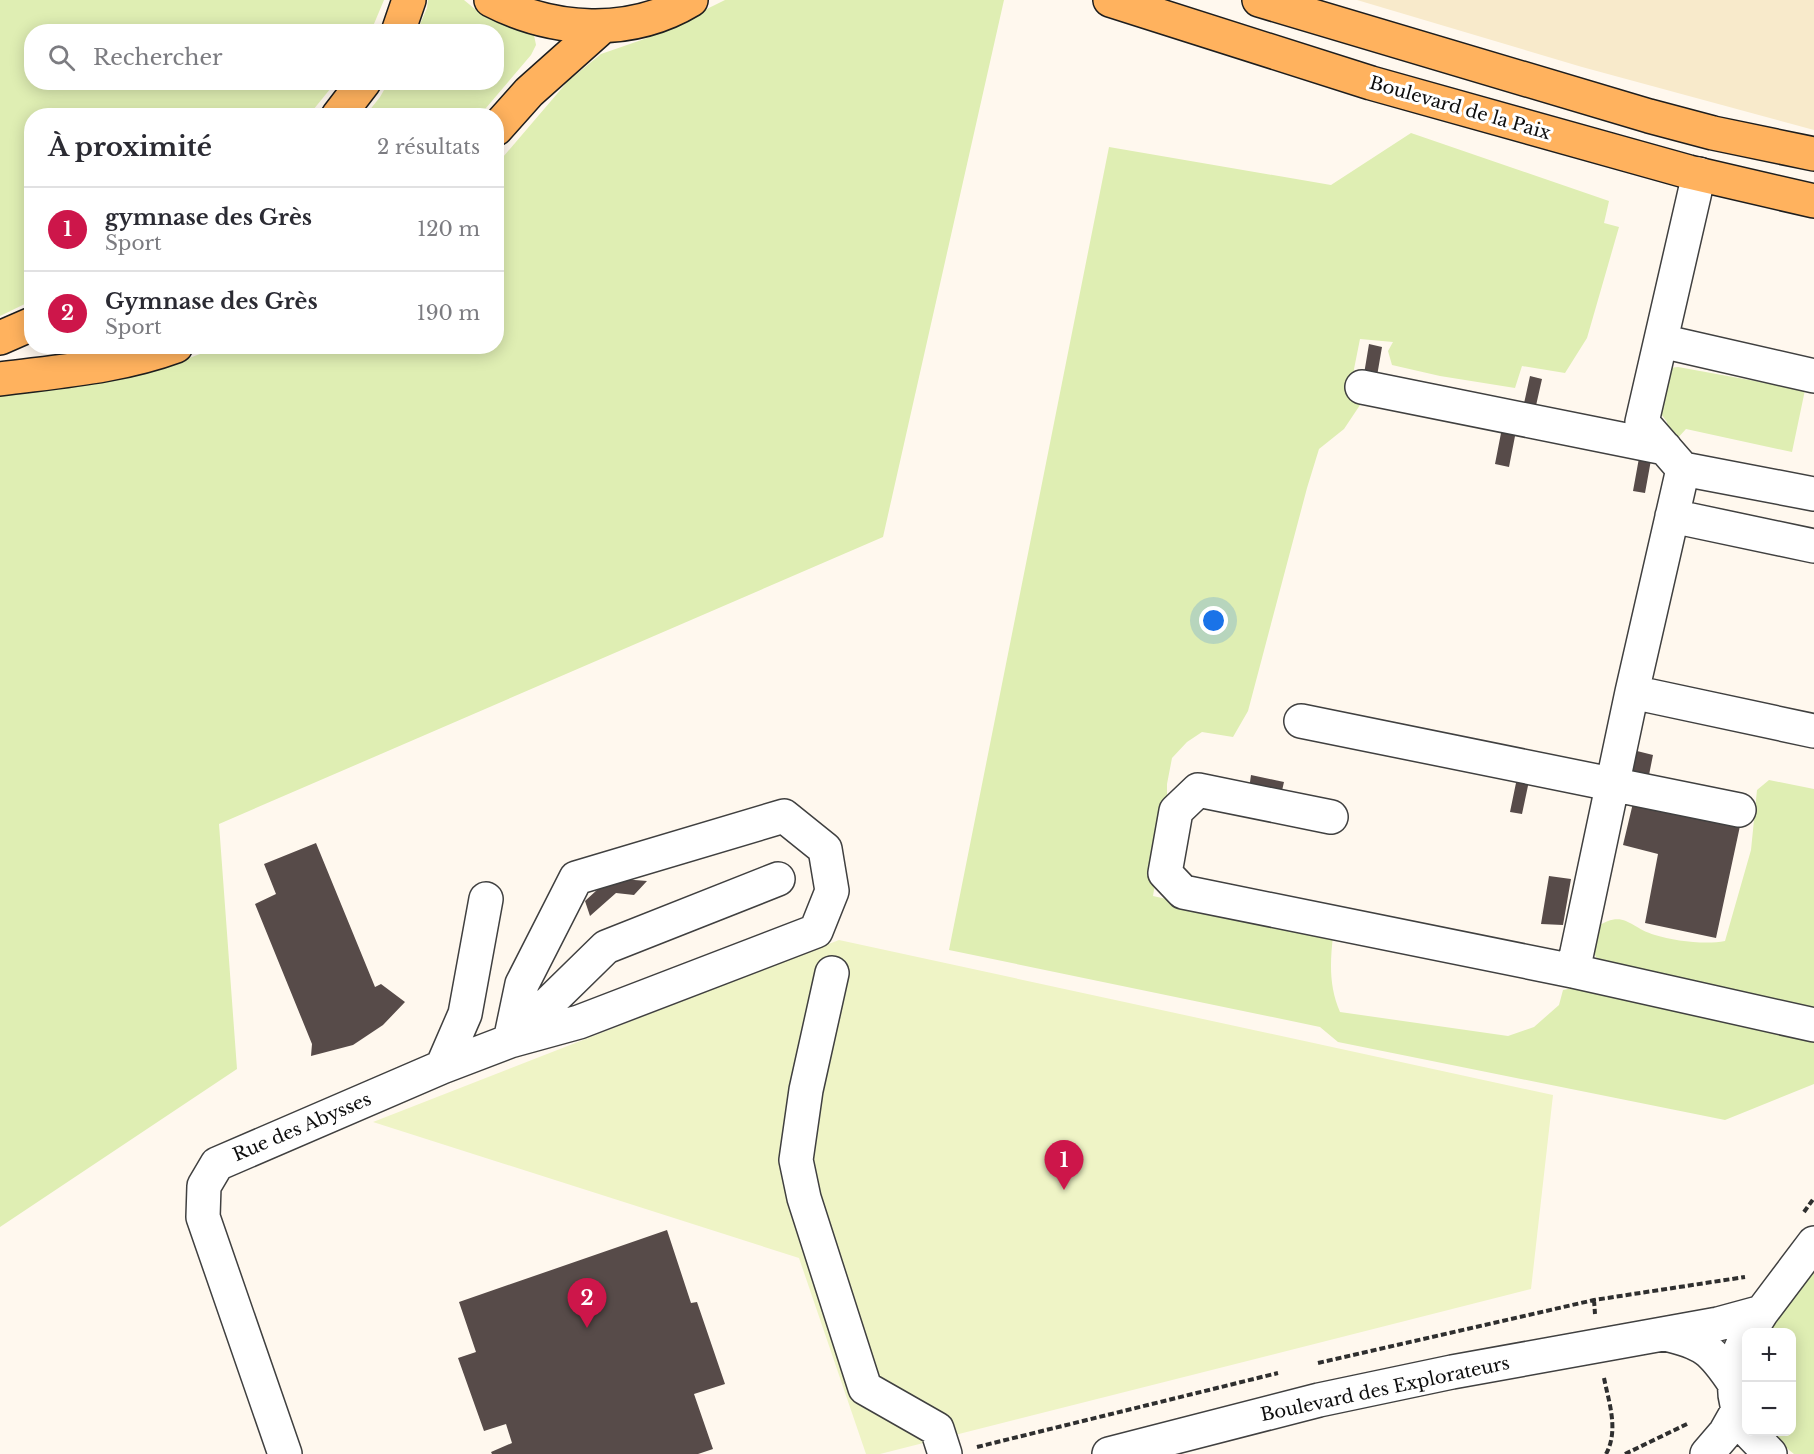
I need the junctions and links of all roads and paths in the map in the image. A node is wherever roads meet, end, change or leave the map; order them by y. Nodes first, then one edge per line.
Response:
1 (409, 0) edge
2 (491, 0) edge
3 (691, 0) edge
4 (1110, 0) edge
5 (1259, 0) edge
6 (401, 24) edge
7 (603, 26) junction
8 (358, 90) edge
9 (344, 108) edge
10 (504, 120) edge
11 (1814, 154) edge
12 (1699, 174) junction
13 (1814, 201) edge
14 (24, 328) edge
15 (0, 338) edge
16 (1661, 341) junction
17 (149, 354) edge
18 (1814, 376) edge
19 (0, 379) edge
20 (1362, 387) dead end
21 (1674, 459) junction
22 (1814, 494) edge
23 (1672, 516) junction
24 (1814, 546) edge
25 (1632, 692) junction
26 (1302, 721) dead end
27 (1814, 730) edge
28 (1613, 785) junction
29 (1739, 810) dead end
30 (1331, 817) dead end
31 (777, 879) dead end
32 (486, 899) dead end
33 (1573, 971) junction
34 (832, 973) dead end
35 (1814, 1025) edge
36 (510, 1041) junction
37 (442, 1067) junction
38 (1814, 1198) edge
39 (1807, 1230) edge
40 (1746, 1277) dead end
41 (1594, 1300) dead end
42 (1752, 1327) edge
43 (1663, 1334) junction
44 (1741, 1411) edge
45 (285, 1454) edge
46 (945, 1454) edge
47 (1109, 1454) edge
48 (1625, 1454) edge
49 (1707, 1454) edge
50 (1770, 1454) edge

1 - 6 main road
2 - 7 main road
3 - 7 main road
4 - 12 main road, Boulevard de la Paix
5 - 11 main road
7 - 10 main road
8 - 9 main road
12 - 13 main road, Boulevard de la Paix
12 - 16 street
14 - 15 main road
16 - 18 street
16 - 21 street
17 - 19 main road
20 - 21 street
21 - 22 street
21 - 23 street
23 - 24 street
23 - 25 street
25 - 27 street
25 - 28 street
26 - 28 street
28 - 29 street
28 - 33 street
30 - 33 street
31 - 36 street
32 - 37 street
33 - 35 street
34 - 46 street
36 - 36 street, Rue des Abysses
36 - 37 street, Rue des Abysses
37 - 45 street, Rue des Abysses
38 - 39 path
39 - 42 street
40 - 41 path
42 - 43 street, Boulevard des Explorateurs
42 - 44 street
43 - 44 street, Boulevard des Explorateurs
43 - 47 street, Boulevard des Explorateurs
44 - 48 path
44 - 49 street
44 - 50 street, Boulevard des Explorateurs

